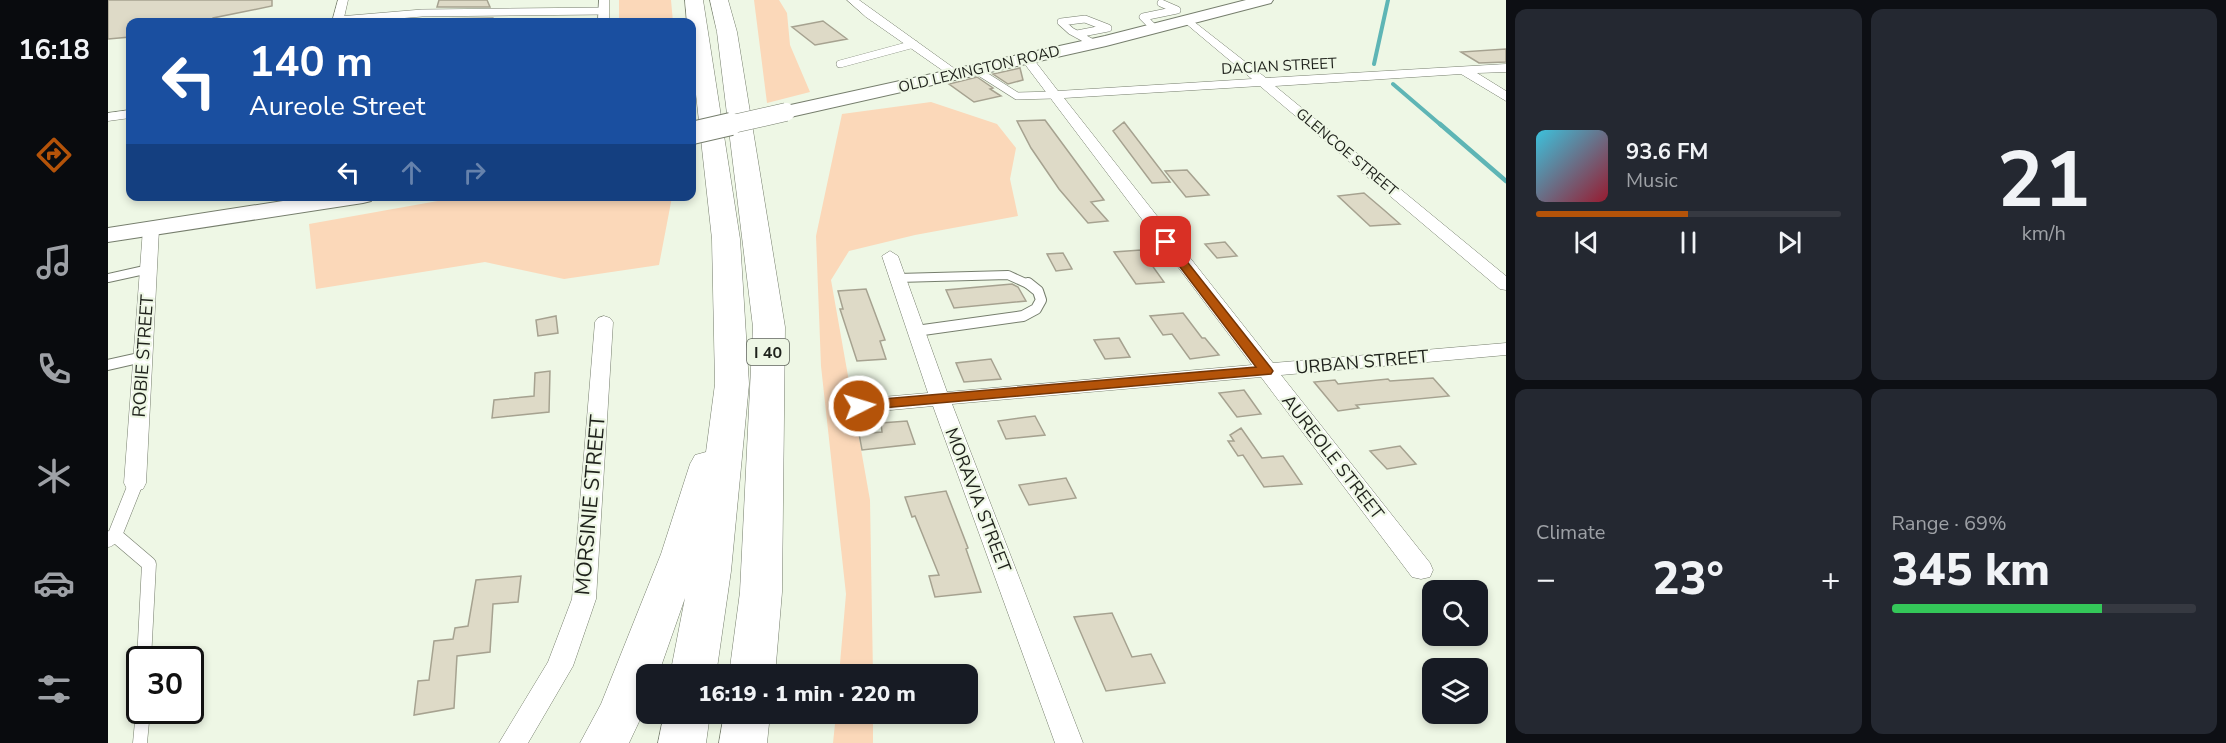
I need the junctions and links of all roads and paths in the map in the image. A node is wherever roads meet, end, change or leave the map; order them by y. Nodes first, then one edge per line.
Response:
1 (343, 0) edge
2 (694, 0) edge
3 (719, 0) edge
4 (727, 0) edge
5 (852, 0) edge
6 (1265, 0) edge
7 (1161, 3) dead end
8 (604, 11) edge
9 (1186, 16) junction
10 (340, 18) edge
11 (370, 18) edge
12 (727, 32) junction
13 (1077, 34) junction
14 (914, 44) junction
15 (1093, 44) junction
16 (1027, 58) junction
17 (840, 64) dead end
18 (1506, 68) edge
19 (976, 70) junction
20 (1464, 71) junction
21 (956, 74) junction
22 (1264, 83) junction
23 (1053, 95) junction
24 (1506, 98) edge
25 (126, 115) edge
26 (108, 117) edge
27 (696, 132) edge
28 (318, 201) edge
29 (152, 229) junction
30 (108, 235) edge
31 (890, 256) dead end
32 (149, 269) junction
33 (108, 278) edge
34 (898, 278) junction
35 (1506, 285) edge
36 (603, 322) dead end
37 (916, 331) junction
38 (1506, 349) edge
39 (143, 357) junction
40 (108, 364) edge
41 (1266, 371) junction
42 (732, 384) junction
43 (940, 399) junction
44 (859, 406) dead end
45 (135, 483) joint
46 (111, 538) edge
47 (1421, 570) dead end
48 (145, 646) edge
49 (695, 664) edge
50 (753, 664) edge
51 (142, 724) edge
52 (685, 724) edge
53 (747, 724) edge
54 (750, 724) edge
55 (140, 743) edge
56 (513, 743) edge
57 (604, 743) edge
58 (682, 743) edge
59 (743, 743) edge
60 (752, 743) edge
61 (1069, 743) edge

1 - 10 street
2 - 42 highway, I 40
3 - 12 highway, I 40
4 - 12 highway
5 - 14 street
6 - 9 main road, OLD LEXINGTON ROAD
7 - 9 lane
8 - 11 lane
9 - 15 main road, OLD LEXINGTON ROAD
9 - 22 street, GLENCOE STREET
12 - 50 highway, I 40
13 - 13 lane
13 - 15 lane
14 - 17 lane
14 - 21 street
15 - 16 main road, OLD LEXINGTON ROAD
16 - 19 main road, OLD LEXINGTON ROAD
16 - 23 street, AUREOLE STREET
18 - 20 street, DACIAN STREET
19 - 21 main road, OLD LEXINGTON ROAD
19 - 23 lane
20 - 22 street, DACIAN STREET
20 - 24 street
21 - 27 main road, OLD LEXINGTON ROAD, bridge
22 - 23 street, DACIAN STREET
22 - 35 street, GLENCOE STREET
23 - 41 street, AUREOLE STREET
25 - 26 street
28 - 29 main road
29 - 30 main road
29 - 32 street, ROBIE STREET
31 - 34 street, MORAVIA STREET
32 - 33 lane
32 - 39 street, ROBIE STREET
34 - 37 street, MORAVIA STREET
34 - 37 lane
36 - 56 street, MORSINIE STREET
37 - 43 street, MORAVIA STREET
38 - 41 street, URBAN STREET
39 - 40 lane
39 - 45 street, ROBIE STREET
41 - 43 street, URBAN STREET
41 - 47 street, AUREOLE STREET
42 - 49 highway, I 40
42 - 57 highway
43 - 44 street, URBAN STREET
43 - 61 street, MORAVIA STREET
45 - 46 lane
46 - 48 lane
51 - 55 lane
52 - 58 highway
53 - 59 highway
54 - 60 highway

